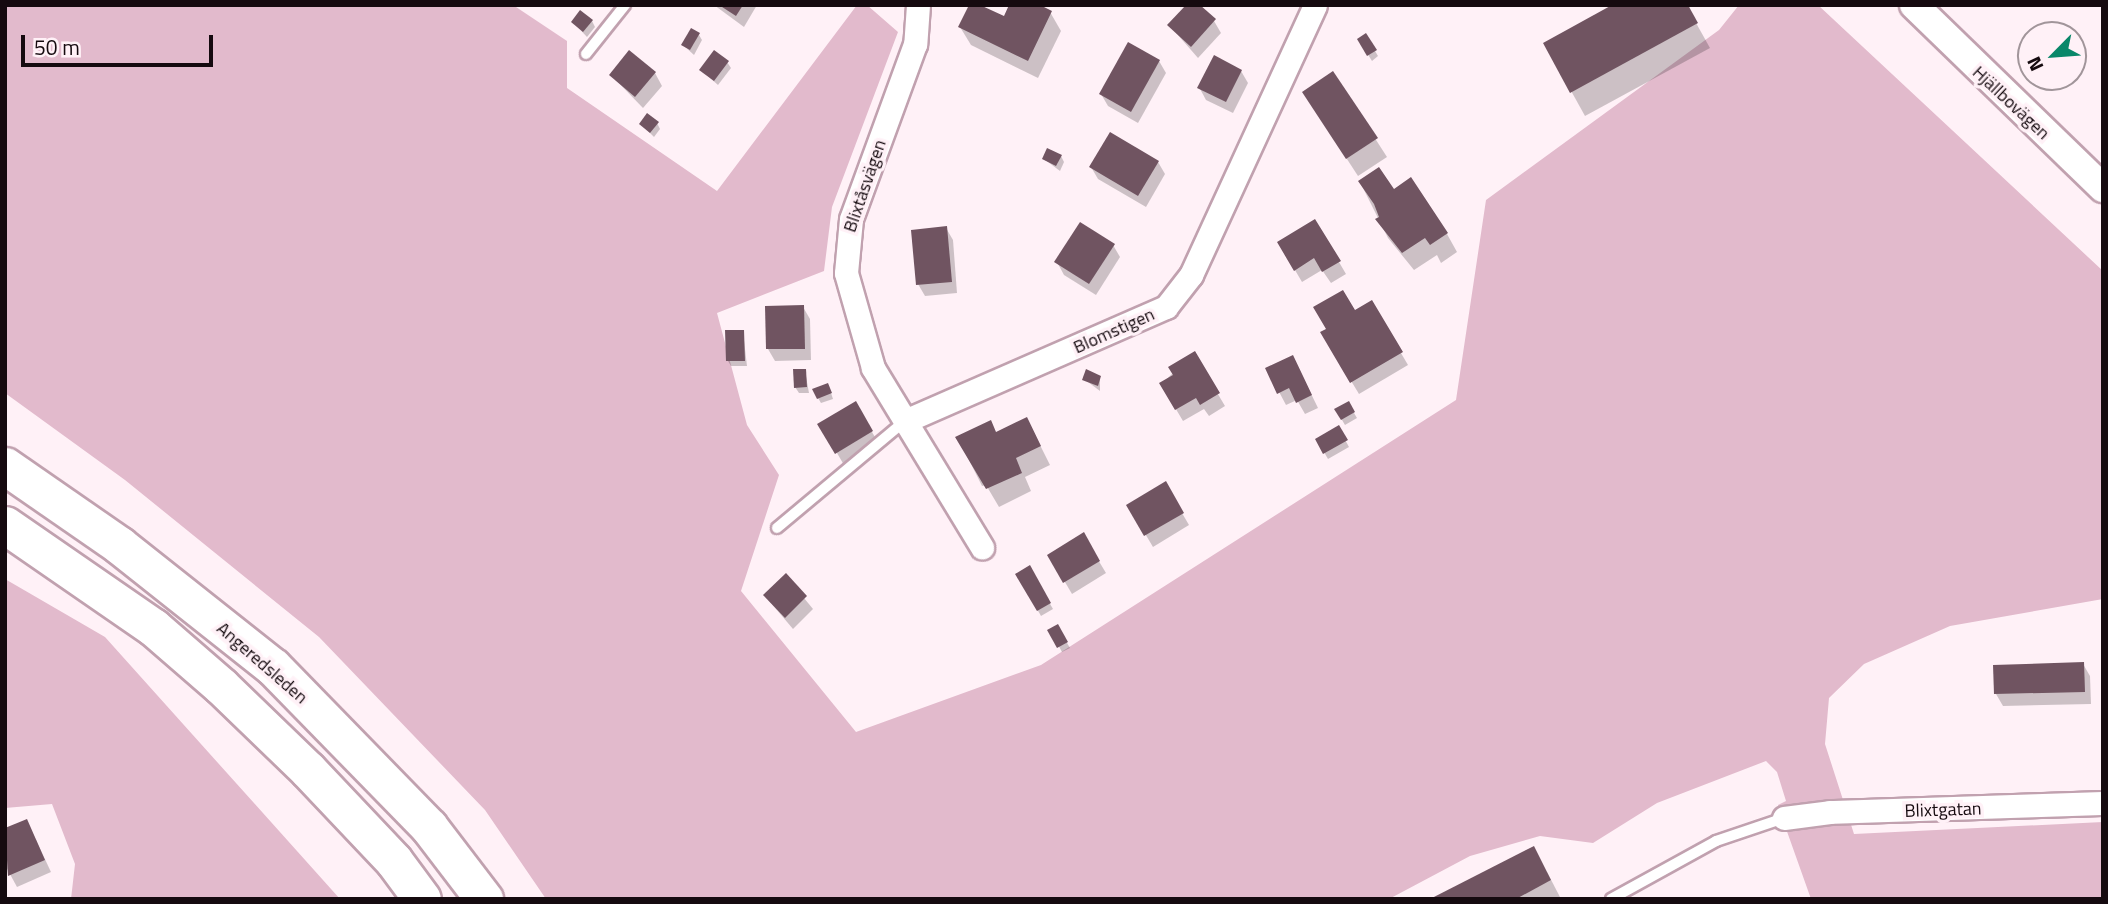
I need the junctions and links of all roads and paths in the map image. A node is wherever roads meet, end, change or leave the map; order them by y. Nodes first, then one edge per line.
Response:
1 (625, 5) edge
2 (918, 5) edge
3 (1315, 5) edge
4 (1914, 9) edge
5 (586, 54) dead end
6 (2103, 188) edge
7 (905, 421) junction
8 (5, 466) edge
9 (5, 525) edge
10 (777, 528) dead end
11 (982, 547) dead end
12 (2103, 803) edge
13 (1784, 818) joint
14 (422, 899) edge
15 (484, 899) edge
16 (1611, 899) edge

1 - 5 lane
2 - 7 street, Blixtåsvägen
3 - 7 street, Blomstigen
4 - 6 street, Hjällbovägen
7 - 10 lane, Blomstigen
7 - 11 street, Blixtåsvägen
8 - 15 highway, Angeredsleden
9 - 14 highway
12 - 13 street, Blixtgatan
13 - 16 lane

